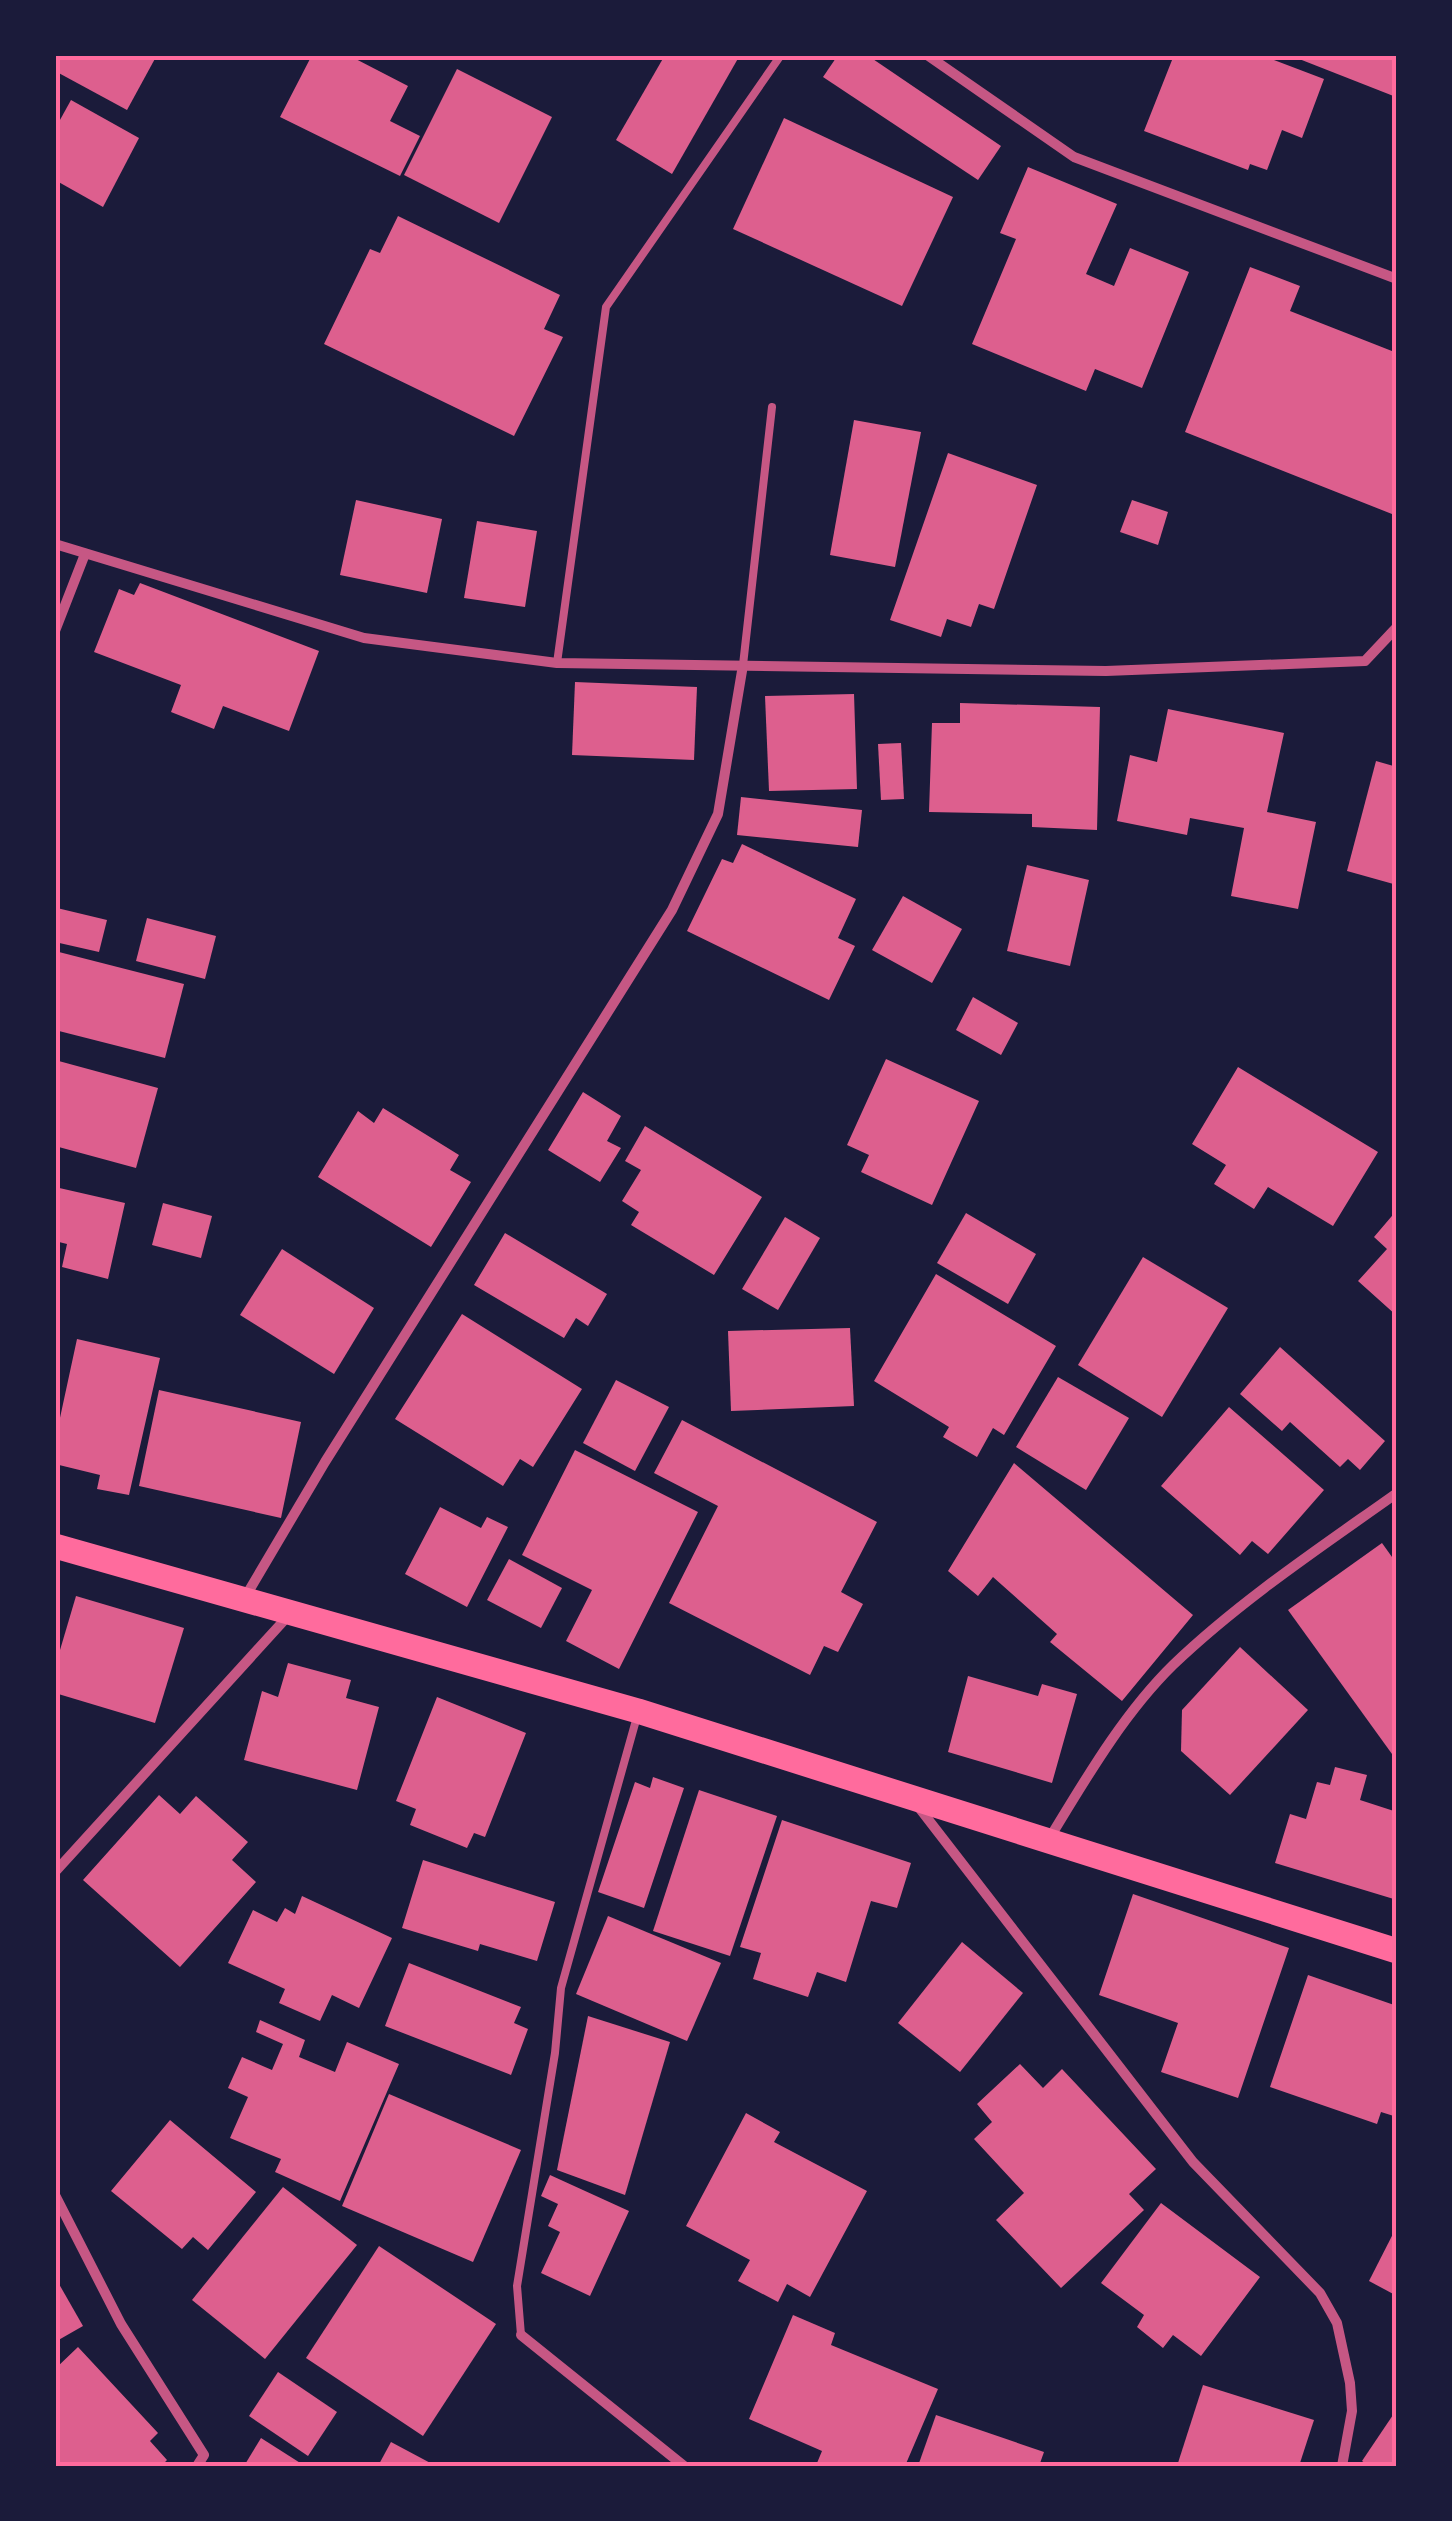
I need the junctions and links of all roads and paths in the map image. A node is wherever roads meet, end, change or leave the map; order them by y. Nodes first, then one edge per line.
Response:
1 (781, 55) edge
2 (926, 55) edge
3 (1397, 279) edge
4 (772, 407) dead end
5 (55, 544) edge
6 (85, 554) junction
7 (1397, 627) edge
8 (55, 631) edge
9 (558, 662) junction
10 (744, 665) junction
11 (1397, 1493) edge
12 (55, 1546) edge
13 (244, 1599) junction
14 (289, 1614) junction
15 (638, 1712) junction
16 (911, 1797) junction
17 (1048, 1840) junction
18 (55, 1872) edge
19 (1397, 1951) edge
20 (55, 2195) edge
21 (522, 2335) joint
22 (197, 2466) edge
23 (684, 2466) edge
24 (1342, 2466) edge

1 - 9 lane
2 - 3 street
4 - 10 lane
5 - 6 street
6 - 8 street
6 - 9 street
7 - 10 street
9 - 10 street
10 - 13 street
11 - 17 street
12 - 13 main road
13 - 14 main road
14 - 15 main road
14 - 18 street
15 - 16 main road
15 - 21 lane
16 - 17 main road
16 - 24 street
17 - 19 main road
20 - 22 street
21 - 23 street

